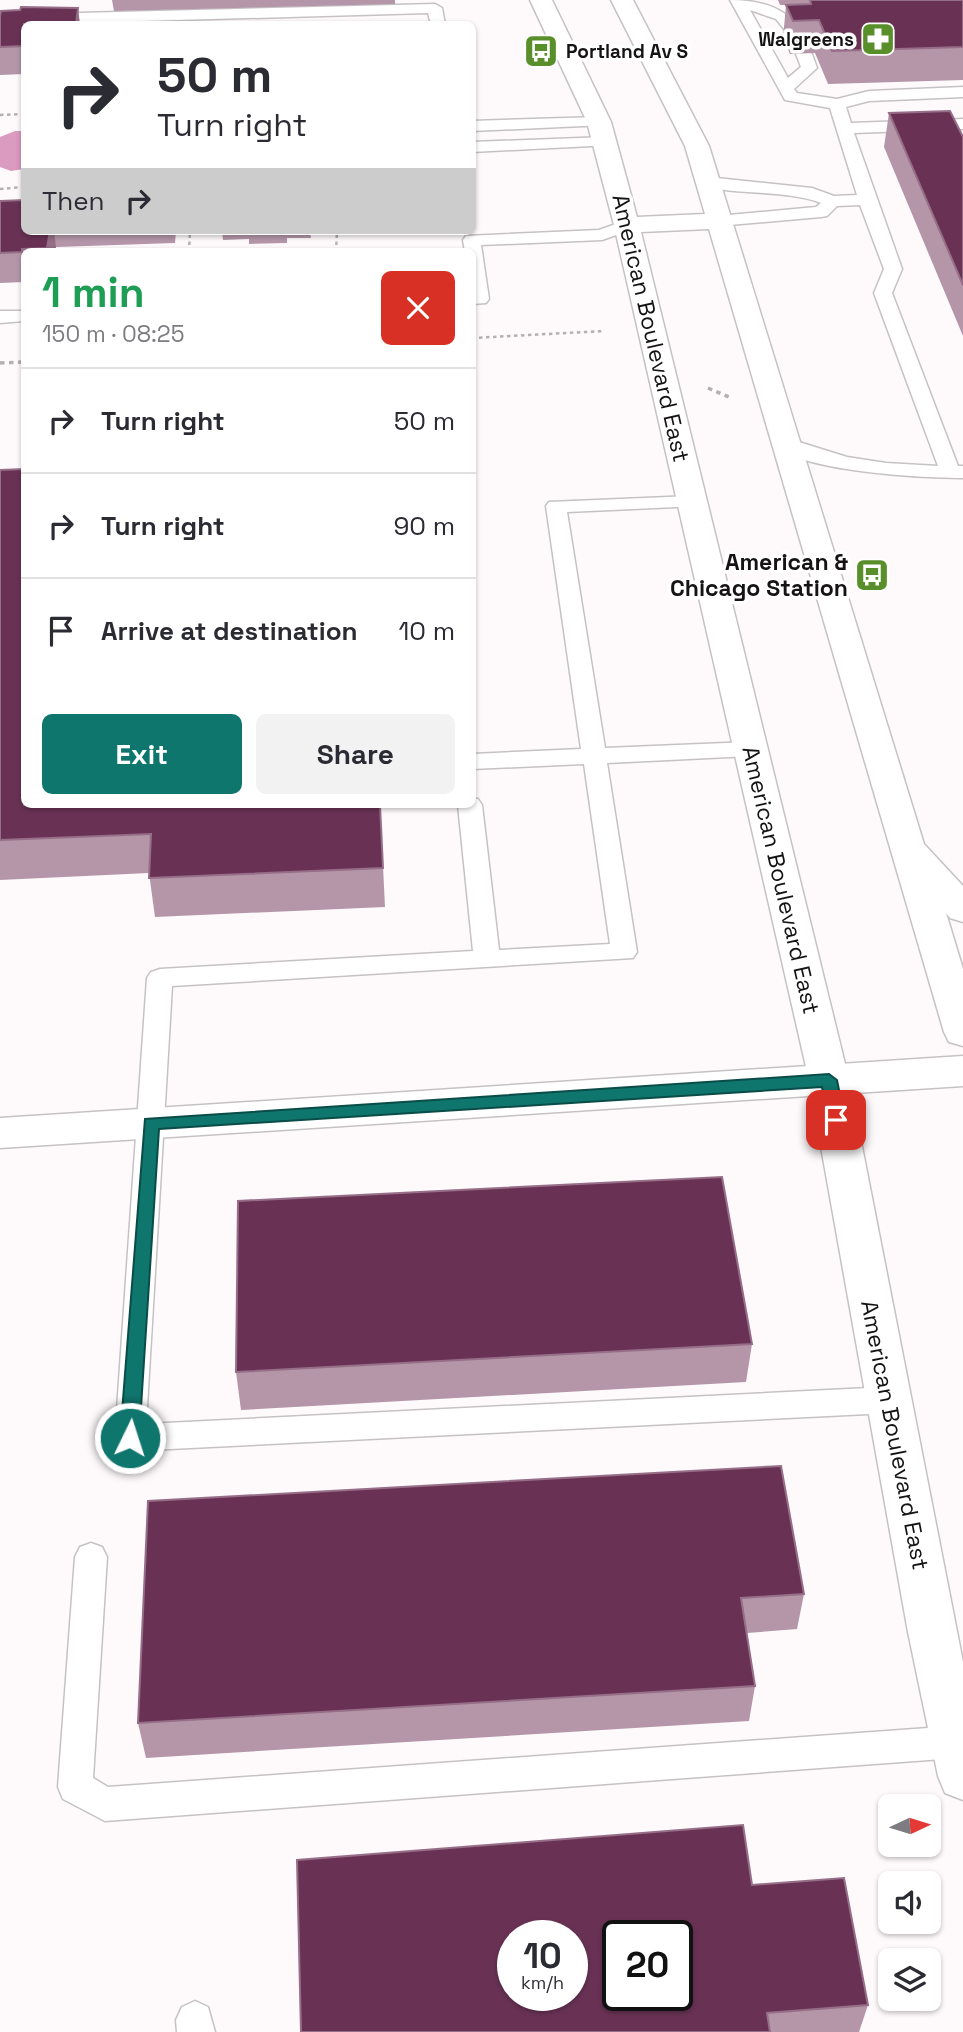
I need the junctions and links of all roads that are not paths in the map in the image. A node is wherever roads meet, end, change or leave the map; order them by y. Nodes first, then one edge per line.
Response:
1 (541, 0) edge
2 (622, 0) edge
3 (738, 1) edge
4 (0, 20) edge
5 (437, 21) edge
6 (798, 37) edge
7 (804, 54) edge
8 (786, 88) junction
9 (963, 92) edge
10 (837, 104) junction
11 (963, 124) edge
12 (476, 126) edge
13 (846, 128) junction
14 (603, 132) junction
15 (476, 147) edge
16 (707, 182) junction
17 (867, 200) junction
18 (832, 201) junction
19 (719, 221) junction
20 (627, 225) junction
21 (472, 235) edge
22 (476, 267) edge
23 (476, 299) edge
24 (21, 316) edge
25 (0, 317) edge
26 (786, 444) junction
27 (956, 472) edge
28 (692, 502) junction
29 (750, 749) junction
30 (594, 757) junction
31 (476, 762) edge
32 (470, 808) edge
33 (906, 844) junction
34 (963, 909) edge
35 (487, 960) junction
36 (963, 1032) edge
37 (963, 1071) edge
38 (829, 1080) junction
39 (151, 1123) junction
40 (0, 1133) edge
41 (888, 1400) junction
42 (91, 1558) dead end
43 (959, 1759) edge

1 - 14 main road, American Boulevard East
2 - 16 main road
3 - 6 lane
3 - 8 lane
4 - 5 lane
7 - 8 lane
8 - 10 lane
9 - 10 lane
10 - 13 lane
11 - 13 lane
12 - 14 lane
13 - 17 lane
14 - 15 lane
14 - 20 main road, American Boulevard East
16 - 18 lane
16 - 19 main road
17 - 18 lane
17 - 27 lane
18 - 19 lane
19 - 20 main road
19 - 26 main road
20 - 21 lane
20 - 28 main road, American Boulevard East
22 - 23 lane
24 - 25 lane
26 - 27 lane
26 - 33 main road
28 - 29 main road, American Boulevard East
28 - 30 lane
29 - 30 lane
29 - 38 main road, American Boulevard East
30 - 31 lane
30 - 35 lane
32 - 35 lane
33 - 34 main road
33 - 36 main road
35 - 39 lane
37 - 38 main road
38 - 39 main road
38 - 41 main road, American Boulevard East
39 - 40 main road
39 - 41 lane
41 - 43 main road, American Boulevard East
42 - 43 lane

